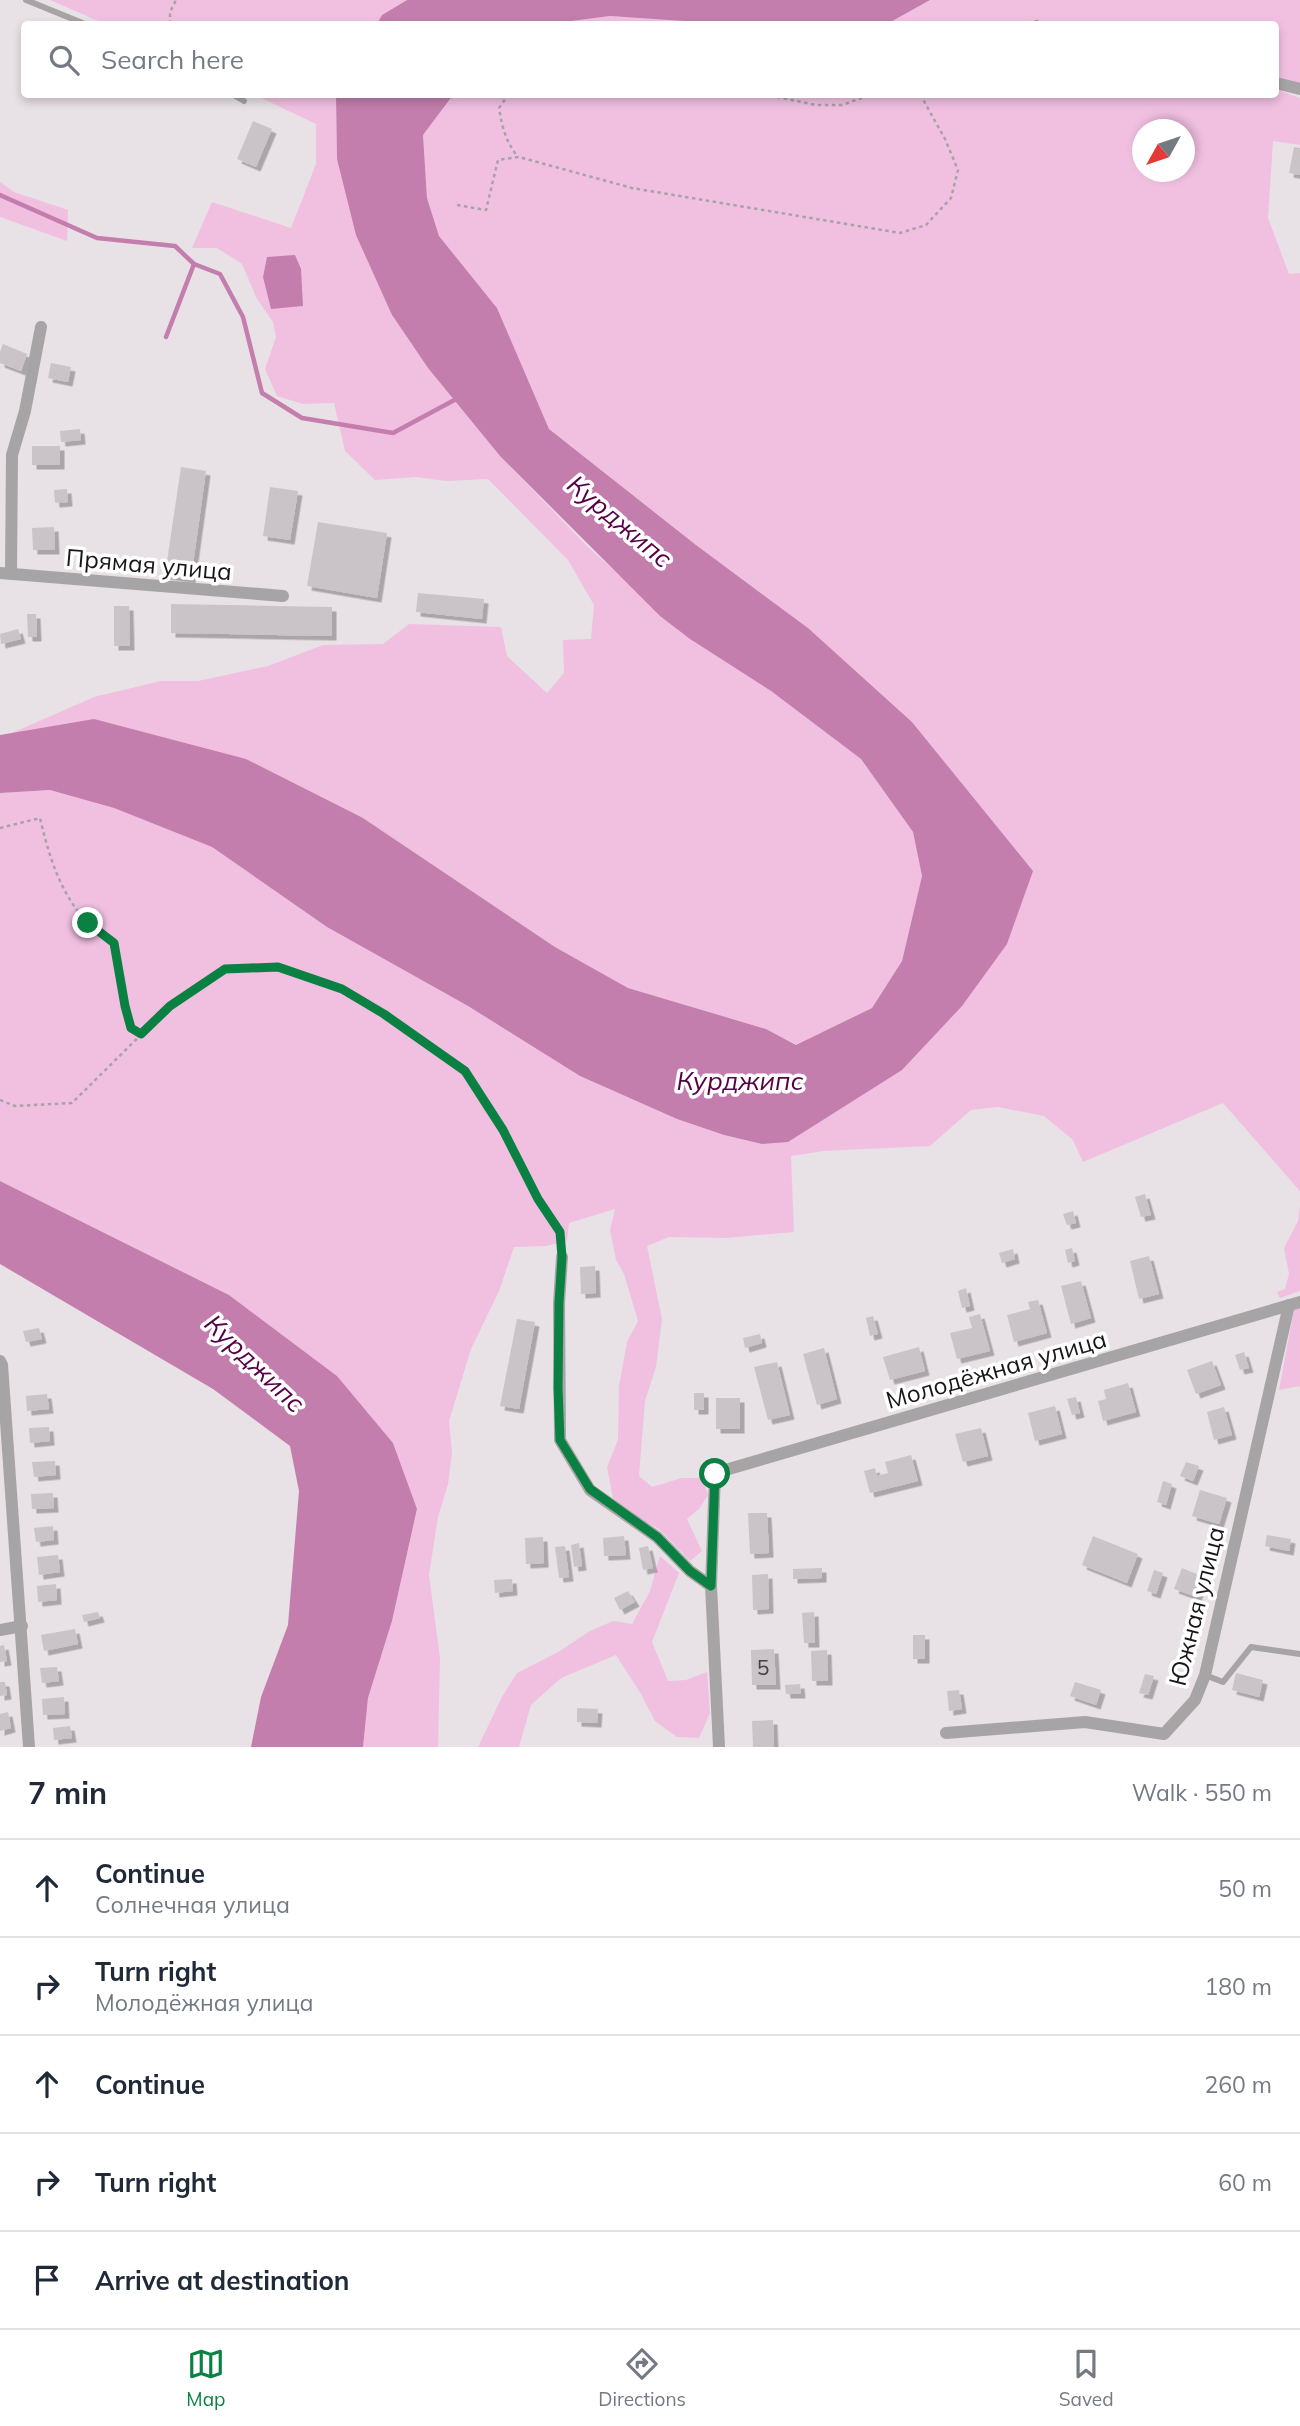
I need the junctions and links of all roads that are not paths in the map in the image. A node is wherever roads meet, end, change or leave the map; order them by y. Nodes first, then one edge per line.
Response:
1 (26, 0) edge
2 (78, 21) edge
3 (1279, 84) edge
4 (1300, 89) edge
5 (239, 98) edge
6 (244, 101) dead end
7 (41, 327) dead end
8 (6, 573) edge
9 (283, 596) dead end
10 (562, 1257) road end
11 (1294, 1303) edge
12 (0, 1361) edge
13 (711, 1586) junction
14 (22, 1626) junction
15 (0, 1630) edge
16 (1300, 1654) edge
17 (1205, 1675) junction
18 (946, 1733) dead end
19 (29, 1747) edge
20 (719, 1747) edge

1 - 2 lane
3 - 4 street
5 - 6 lane
7 - 8 street, Прямая улица
8 - 9 street, Прямая улица
10 - 13 street
11 - 13 street, Молодёжная улица
11 - 17 street, Южная улица
12 - 14 street
13 - 20 street
14 - 15 street
14 - 19 street
16 - 17 lane
17 - 18 street, Южная улица

